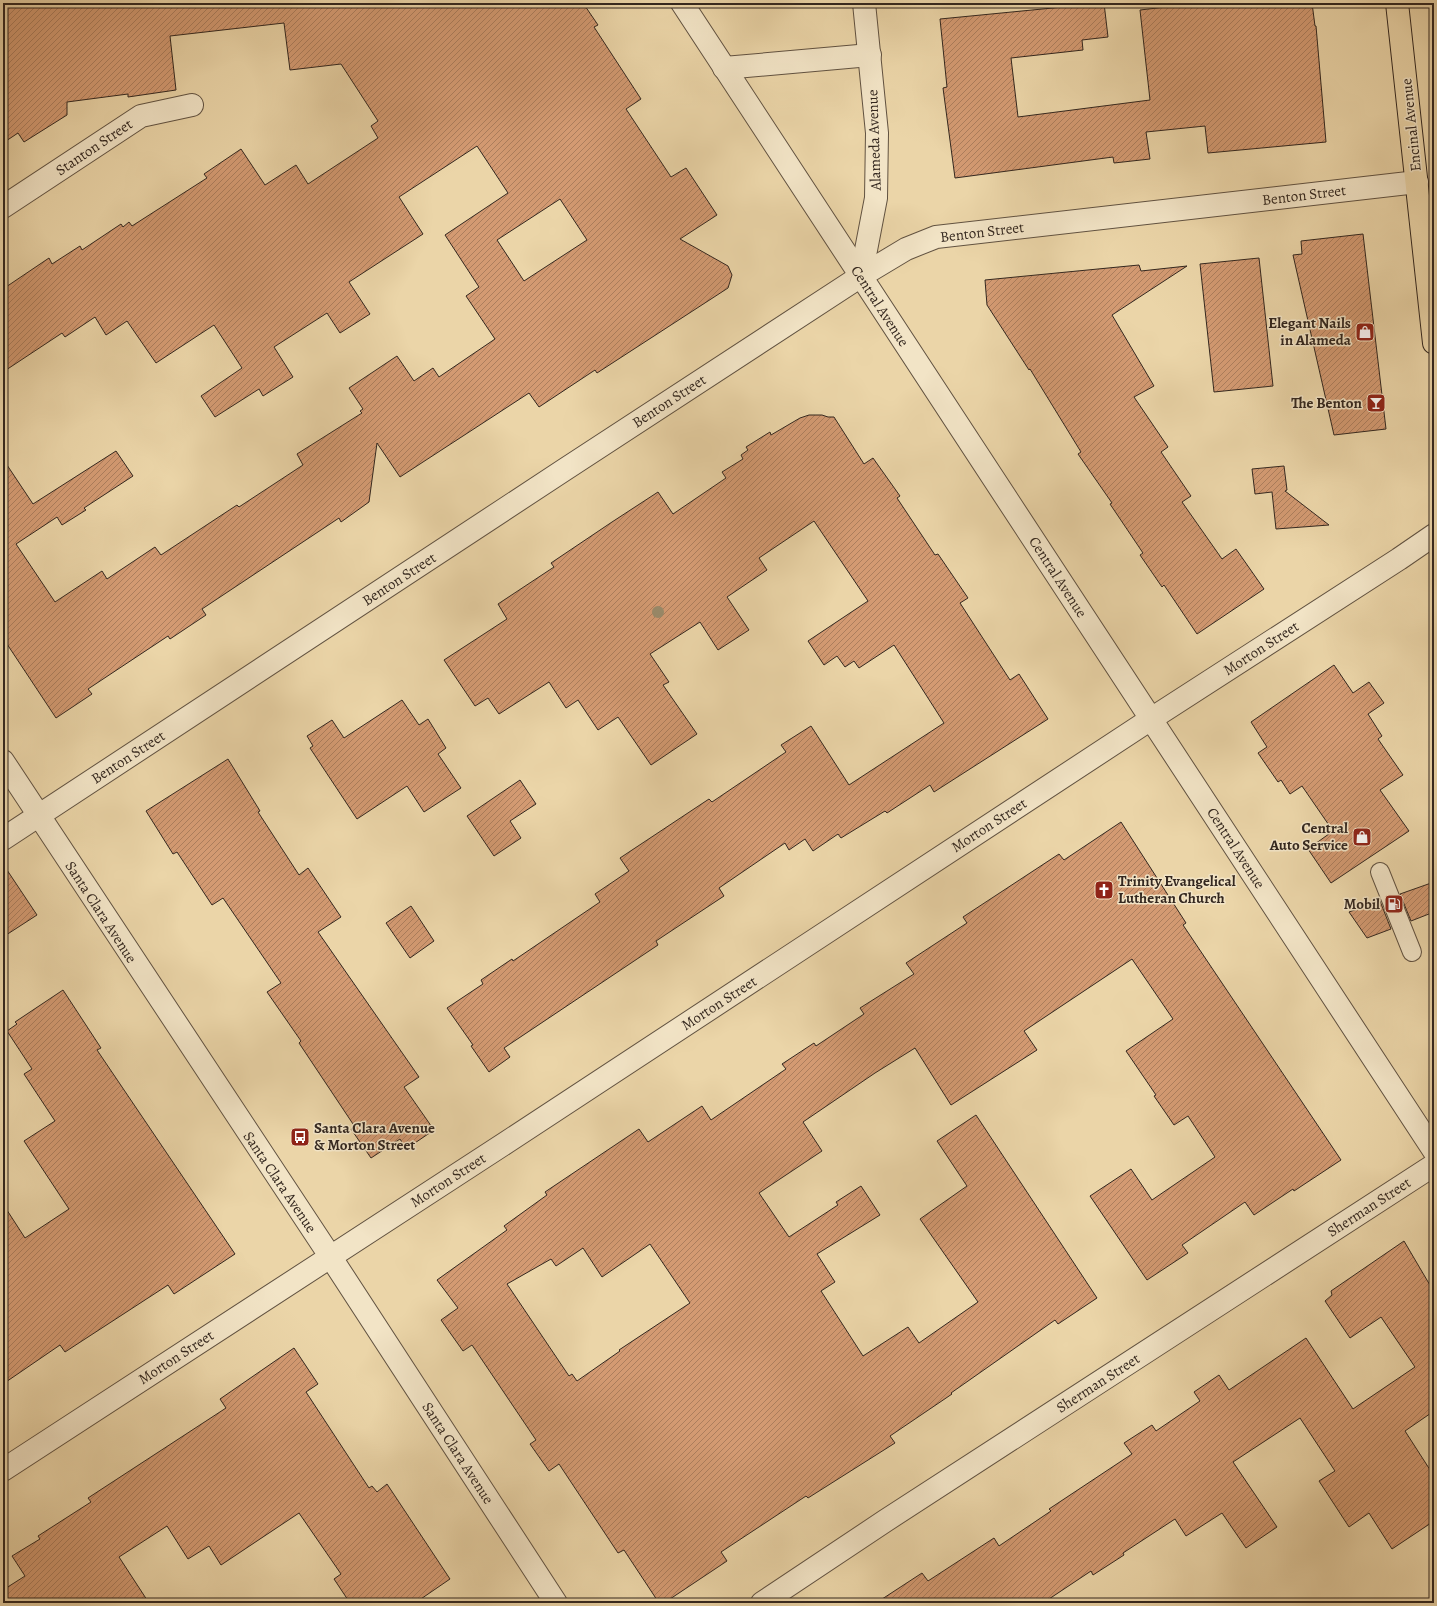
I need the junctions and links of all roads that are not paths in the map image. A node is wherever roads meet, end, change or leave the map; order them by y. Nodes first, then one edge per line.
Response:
1 (682, 3) edge
2 (864, 3) edge
3 (1397, 3) edge
4 (870, 55) junction
5 (724, 68) junction
6 (192, 105) dead end
7 (1417, 182) junction
8 (3, 207) edge
9 (861, 276) junction
10 (1434, 343) edge
11 (1434, 535) edge
12 (1151, 719) junction
13 (3, 761) edge
14 (39, 816) junction
15 (3, 839) edge
16 (1380, 872) dead end
17 (1412, 952) dead end
18 (1434, 1151) edge
19 (1434, 1165) edge
20 (330, 1256) junction
21 (3, 1470) edge
22 (556, 1603) edge
23 (762, 1603) edge

1 - 5 street, Central Avenue
2 - 4 street, Alameda Avenue
3 - 7 main road, Encinal Avenue
4 - 5 street
4 - 9 street, Alameda Avenue
5 - 9 street, Central Avenue
6 - 8 street, Stanton Street
7 - 9 street, Benton Street
7 - 10 main road, Encinal Avenue
9 - 12 street, Central Avenue
9 - 14 street, Benton Street
11 - 12 street, Morton Street
12 - 18 street, Central Avenue
12 - 20 street, Morton Street
13 - 14 street, Santa Clara Avenue
14 - 15 street, Benton Street
14 - 20 street, Santa Clara Avenue
16 - 17 lane
19 - 23 street, Sherman Street
20 - 21 street, Morton Street
20 - 22 street, Santa Clara Avenue

